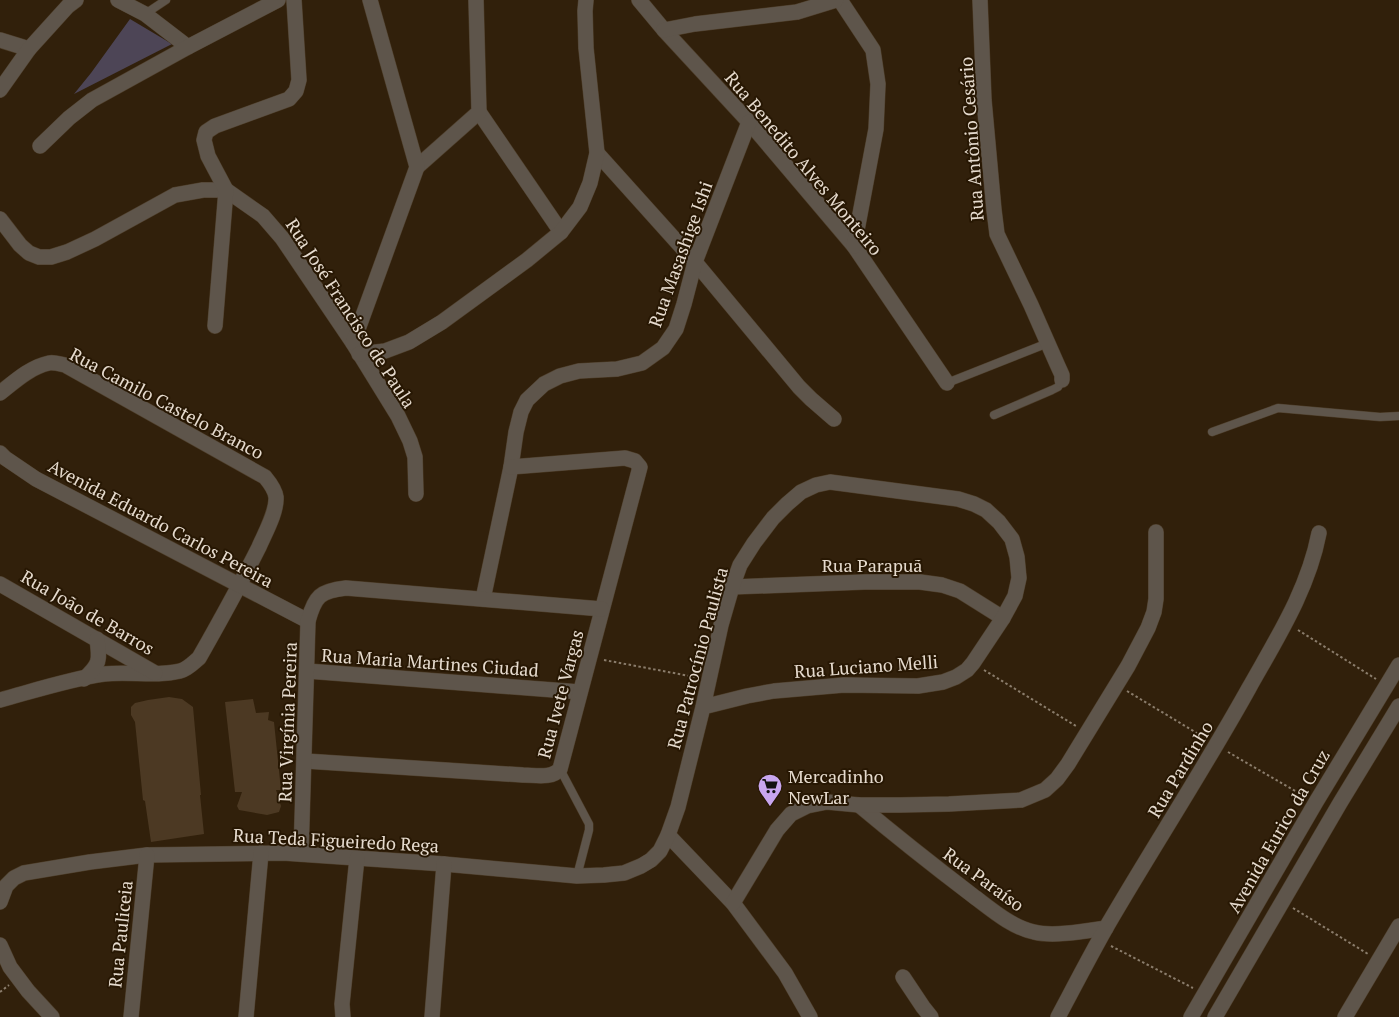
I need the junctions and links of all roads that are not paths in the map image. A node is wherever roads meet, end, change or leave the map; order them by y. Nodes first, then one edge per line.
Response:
1 (76, 0) edge
2 (118, 0) edge
3 (166, 0) edge
4 (278, 0) edge
5 (294, 0) edge
6 (370, 0) edge
7 (476, 0) edge
8 (586, 0) edge
9 (639, 0) edge
10 (810, 0) edge
11 (838, 0) edge
12 (980, 0) edge
13 (797, 12) junction
14 (145, 14) junction
15 (664, 30) junction
16 (0, 40) edge
17 (188, 47) junction
18 (29, 49) junction
19 (0, 90) edge
20 (478, 112) junction
21 (749, 122) junction
22 (40, 146) dead end
23 (597, 153) junction
24 (417, 167) junction
25 (226, 190) junction
26 (0, 219) edge
27 (561, 232) junction
28 (854, 246) junction
29 (695, 262) junction
30 (215, 326) dead end
31 (1048, 343) junction
32 (356, 349) junction
33 (1062, 380) joint
34 (947, 383) joint
35 (0, 393) edge
36 (994, 415) dead end
37 (1399, 416) edge
38 (834, 419) dead end
39 (1212, 432) dead end
40 (0, 453) edge
41 (511, 467) junction
42 (416, 494) dead end
43 (1156, 532) dead end
44 (1319, 533) dead end
45 (0, 584) edge
46 (240, 586) junction
47 (732, 587) junction
48 (484, 599) junction
49 (602, 610) junction
50 (1004, 618) junction
51 (308, 621) junction
52 (97, 639) junction
53 (1399, 665) edge
54 (307, 671) junction
55 (157, 673) junction
56 (84, 679) junction
57 (580, 692) junction
58 (0, 700) edge
59 (1399, 706) edge
60 (703, 707) junction
61 (305, 761) junction
62 (560, 769) junction
63 (859, 805) junction
64 (1302, 826) junction
65 (668, 835) junction
66 (1322, 836) junction
67 (261, 853) junction
68 (301, 854) junction
69 (147, 856) junction
70 (357, 858) junction
71 (444, 864) junction
72 (577, 876) junction
73 (0, 901) edge
74 (733, 903) junction
75 (1399, 926) edge
76 (1103, 934) junction
77 (0, 944) edge
78 (904, 977) dead end
79 (52, 1017) edge
80 (131, 1017) edge
81 (246, 1017) edge
82 (342, 1017) edge
83 (432, 1017) edge
84 (810, 1017) edge
85 (932, 1017) edge
86 (1058, 1017) edge
87 (1191, 1017) edge
88 (1214, 1017) edge
89 (1345, 1017) edge

1 - 18 street
2 - 14 street
3 - 14 lane
4 - 17 street
5 - 25 street
6 - 24 street
7 - 20 street
8 - 23 street
9 - 15 street, Rua Benedito Alves Monteiro
10 - 13 street
11 - 13 street
11 - 28 street
12 - 31 street, Rua Antônio Cesário
13 - 15 street
14 - 17 street
15 - 21 street, Rua Benedito Alves Monteiro
16 - 18 street
17 - 22 street
18 - 19 street
20 - 24 street
20 - 27 street
21 - 28 street, Rua Benedito Alves Monteiro
21 - 29 street, Rua Masashige Ishi
23 - 27 street
23 - 29 street
24 - 32 street
25 - 26 street
25 - 30 street
25 - 32 street, Rua José Francisco de Paula
27 - 32 street
28 - 34 street, Rua Benedito Alves Monteiro
29 - 38 street
29 - 41 street, Rua Masashige Ishi
31 - 33 street, Rua Antônio Cesário
31 - 34 lane
32 - 42 street, Rua José Francisco de Paula
33 - 36 lane
35 - 46 street, Rua Camilo Castelo Branco
37 - 39 lane
40 - 46 street, Avenida Eduardo Carlos Pereira
41 - 48 street, Rua Masashige Ishi
41 - 49 street, Rua Ivete Vargas
43 - 63 street
44 - 76 street, Rua Pardinho
45 - 52 street, Rua João de Barros
46 - 51 street, Avenida Eduardo Carlos Pereira
46 - 55 street, Rua Camilo Castelo Branco
47 - 50 street, Rua Parapuã
47 - 50 street, Rua Patrocínio Paulista
47 - 60 street, Rua Patrocínio Paulista
48 - 49 street
48 - 51 street
49 - 57 street, Rua Ivete Vargas
50 - 60 street, Rua Luciano Melli
51 - 54 street, Rua Virgínia Pereira
52 - 55 street, Rua João de Barros
52 - 56 street
53 - 64 street, Avenida Eurico da Cruz
54 - 57 street, Rua Maria Martines Ciudad
54 - 61 street, Rua Virgínia Pereira
55 - 56 street, Rua Camilo Castelo Branco
56 - 58 street, Rua Camilo Castelo Branco
57 - 62 street, Rua Ivete Vargas
59 - 66 street
60 - 65 street, Rua Patrocínio Paulista
61 - 62 street, Rua Ivete Vargas
61 - 68 street, Rua Virgínia Pereira
62 - 72 lane
63 - 74 street
63 - 76 street, Rua Paraíso
64 - 66 street
64 - 87 street, Avenida Eurico da Cruz
65 - 72 street, Rua Teda Figueiredo Rega
65 - 74 street
66 - 88 street
67 - 68 street, Rua Teda Figueiredo Rega
67 - 69 street, Rua Teda Figueiredo Rega
67 - 81 street
68 - 70 street, Rua Teda Figueiredo Rega
69 - 73 street, Rua Teda Figueiredo Rega
69 - 80 street, Rua Pauliceia
70 - 71 street, Rua Teda Figueiredo Rega
70 - 82 street
71 - 72 street, Rua Teda Figueiredo Rega
71 - 83 street
74 - 84 street
75 - 89 street
76 - 86 street, Rua Pardinho
77 - 79 street
78 - 85 street

